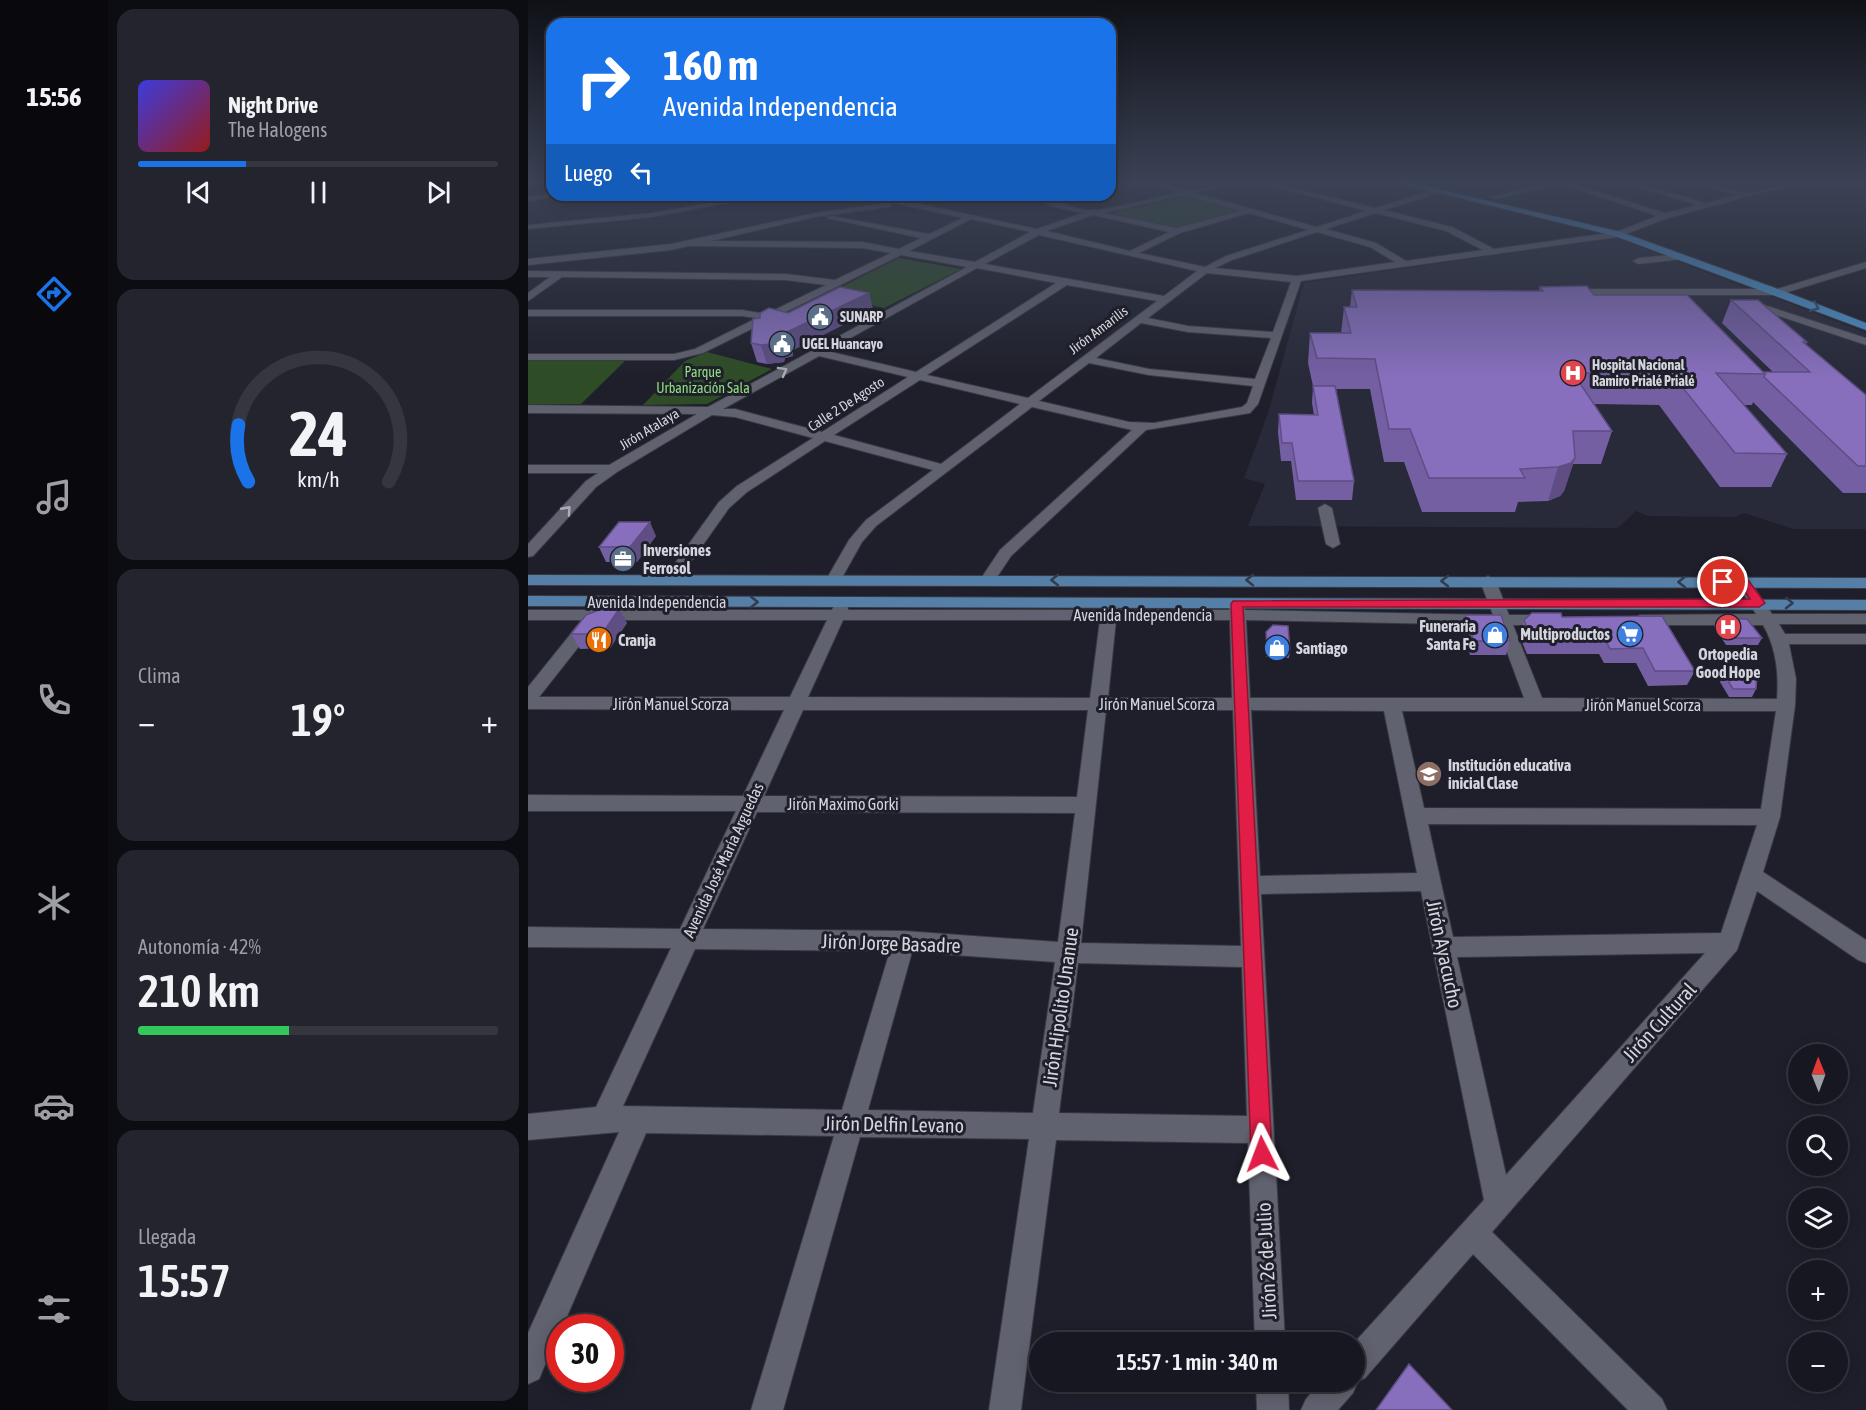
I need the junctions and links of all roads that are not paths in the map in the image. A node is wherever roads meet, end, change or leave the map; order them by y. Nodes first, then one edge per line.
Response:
1 (651, 248) edge
2 (874, 248) edge
3 (907, 248) edge
4 (1008, 248) edge
5 (1104, 248) edge
6 (1143, 248) edge
7 (1261, 248) edge
8 (1378, 248) edge
9 (1485, 248) edge
10 (1522, 248) edge
11 (1656, 248) edge
12 (1684, 248) edge
13 (898, 252) junction
14 (1493, 252) junction
15 (1130, 254) junction
16 (583, 257) junction
17 (1681, 257) junction
18 (1710, 257) junction
19 (1638, 261) dead end
20 (1694, 261) junction
21 (528, 262) edge
22 (1406, 265) junction
23 (1866, 265) edge
24 (974, 266) junction
25 (1203, 271) junction
26 (528, 274) edge
27 (559, 275) junction
28 (1297, 279) junction
29 (1064, 282) junction
30 (835, 283) junction
31 (1794, 288) junction
32 (1778, 291) junction
33 (1561, 292) edge
34 (528, 298) edge
35 (1163, 299) junction
36 (1650, 300) edge
37 (1835, 303) dead end
38 (528, 313) edge
39 (767, 317) junction
40 (1137, 319) junction
41 (1866, 327) edge
42 (1277, 336) junction
43 (1866, 342) edge
44 (817, 352) junction
45 (528, 357) edge
46 (1085, 359) junction
47 (918, 376) junction
48 (1260, 383) junction
49 (1029, 402) junction
50 (528, 409) edge
51 (710, 411) junction
52 (1142, 427) junction
53 (823, 437) junction
54 (942, 468) junction
55 (528, 469) edge
56 (612, 469) junction
57 (1325, 508) dead end
58 (1333, 544) dead end
59 (528, 553) edge
60 (528, 580) edge
61 (671, 580) junction
62 (834, 580) junction
63 (988, 580) junction
64 (1488, 582) junction
65 (1744, 583) junction
66 (1866, 583) edge
67 (528, 602) edge
68 (605, 602) junction
69 (1497, 604) junction
70 (1866, 605) edge
71 (840, 609) junction
72 (1110, 609) junction
73 (1238, 609) junction
74 (528, 615) edge
75 (594, 615) junction
76 (1866, 619) edge
77 (1503, 620) junction
78 (1770, 621) junction
79 (1866, 639) edge
80 (528, 701) edge
81 (796, 704) junction
82 (1098, 704) junction
83 (1242, 705) junction
84 (1392, 705) junction
85 (1536, 705) junction
86 (1786, 705) junction
87 (528, 803) edge
88 (749, 804) junction
89 (1085, 805) junction
90 (1416, 816) junction
91 (1770, 817) junction
92 (1751, 875) junction
93 (1430, 882) junction
94 (1250, 885) junction
95 (528, 938) edge
96 (686, 939) junction
97 (904, 941) junction
98 (1729, 943) junction
99 (1443, 947) junction
100 (1866, 952) edge
101 (1068, 953) junction
102 (1253, 957) junction
103 (604, 1119) junction
104 (639, 1119) junction
105 (850, 1123) junction
106 (1044, 1126) junction
107 (533, 1129) edge
108 (1260, 1130) junction
109 (1498, 1202) junction
110 (1472, 1233) junction
111 (1270, 1332) edge
112 (1365, 1355) edge
113 (528, 1368) edge
114 (1272, 1392) edge
115 (1333, 1392) edge
116 (767, 1410) edge
117 (1005, 1410) edge
118 (1273, 1410) edge
119 (1317, 1410) edge
120 (1651, 1410) edge

1 - 16 street
2 - 13 street
3 - 13 street
4 - 24 street, Jirón Atalaya
5 - 15 street
6 - 15 street
7 - 25 street, Jirón Amarilis
8 - 22 street
9 - 14 street
10 - 14 street
11 - 17 highway
12 - 18 highway
13 - 24 street
13 - 30 street
14 - 22 street
15 - 25 street
16 - 21 street
16 - 27 street
17 - 19 street
17 - 20 highway
18 - 20 highway
18 - 31 highway
20 - 32 highway
22 - 28 street
23 - 31 street
24 - 29 street
24 - 44 street, Jirón Atalaya
25 - 28 street
25 - 35 street, Jirón Amarilis
26 - 27 street
27 - 30 street
27 - 34 street
28 - 42 street
29 - 35 street
29 - 47 street, Calle 2 De Agosto
30 - 39 street
31 - 32 street
31 - 37 highway
32 - 33 street
32 -> 41 highway
35 - 40 street, Jirón Amarilis
36 - 43 street
38 - 39 street
39 - 45 street
40 - 42 street
40 - 46 street, Jirón Amarilis
42 - 48 street
44 - 47 street
51 -> 44 street, Jirón Atalaya
46 - 48 street
46 - 49 street, Jirón Amarilis
47 - 49 street
47 - 53 street, Calle 2 De Agosto
48 - 52 street
49 - 52 street
49 - 54 street, Jirón Amarilis
50 - 51 street
51 - 53 street
51 - 56 street, Jirón Atalaya
52 - 63 street
53 - 54 street
53 - 61 street, Calle 2 De Agosto
54 - 62 street, Jirón Amarilis
55 - 56 street
59 -> 56 street, Jirón Atalaya
57 - 58 street
60 - 61 main road, Avenida Independencia
61 - 62 main road, Avenida Independencia
62 - 63 main road, Avenida Independencia
64 -> 63 main road, Avenida Independencia
65 -> 64 main road, Avenida Independencia
64 - 69 street
65 - 66 main road, Avenida Independencia
65 - 78 street
67 - 68 main road, Avenida Independencia
68 -> 71 main road, Avenida Independencia
68 - 75 street
69 - 73 main road, Avenida Independencia
69 - 77 street
69 - 78 main road, Avenida Independencia
78 -> 70 main road, Avenida Independencia
71 - 72 street, Avenida Independencia
71 - 75 street, Avenida Independencia
71 - 81 street, Avenida José María Arguedas
72 - 73 street, Avenida Independencia
72 - 82 street, Jirón Hipolito Unanue
73 - 77 street, Avenida Independencia
73 - 83 street, Jirón 26 de Julio
74 - 75 street, Avenida Independencia
75 - 80 street
76 - 78 street, Avenida Independencia
77 - 78 street, Avenida Independencia
77 - 85 street
78 - 79 street
78 - 86 street, Jirón Cultural
80 - 81 street, Jirón Manuel Scorza
81 - 82 street, Jirón Manuel Scorza
81 - 88 street, Avenida José María Arguedas
82 - 83 street, Jirón Manuel Scorza
82 - 89 street, Jirón Hipolito Unanue
83 - 84 street, Jirón Manuel Scorza
83 - 94 street, Jirón 26 de Julio
84 - 85 street, Jirón Manuel Scorza
84 - 90 street, Jirón Ayacucho
85 - 86 street, Jirón Manuel Scorza
86 - 91 street, Jirón Cultural
87 - 88 street, Jirón Maximo Gorki
88 - 89 street, Jirón Maximo Gorki
88 - 96 street, Avenida José María Arguedas
89 - 101 street, Jirón Hipolito Unanue
90 - 91 street
90 - 93 street, Jirón Ayacucho
91 - 92 street, Jirón Cultural
92 - 98 street, Jirón Cultural
92 - 100 street
93 - 94 street
93 - 99 street, Jirón Ayacucho
94 - 102 street, Jirón 26 de Julio
95 - 96 street, Jirón Jorge Basadre
96 - 97 street, Jirón Jorge Basadre
96 - 103 street, Avenida José María Arguedas
97 - 101 street, Jirón Jorge Basadre
97 - 105 street
98 - 99 street
98 - 109 street, Jirón Cultural
99 - 109 street, Jirón Ayacucho
101 - 102 street, Jirón Jorge Basadre
101 - 106 street, Jirón Hipolito Unanue
102 - 108 street, Jirón 26 de Julio
103 - 104 street, Jirón Delfin Levano
103 - 107 street, Jirón Delfin Levano
104 - 105 street, Jirón Delfin Levano
104 - 113 street
105 - 106 street, Jirón Delfin Levano
105 - 116 street
106 - 108 street, Jirón Delfin Levano
106 - 117 street, Jirón Hipolito Unanue
108 - 111 street, Jirón 26 de Julio
109 - 110 street, Jirón Cultural
110 - 112 street, Jirón Cultural
110 - 120 street
114 - 118 street
115 - 119 street

